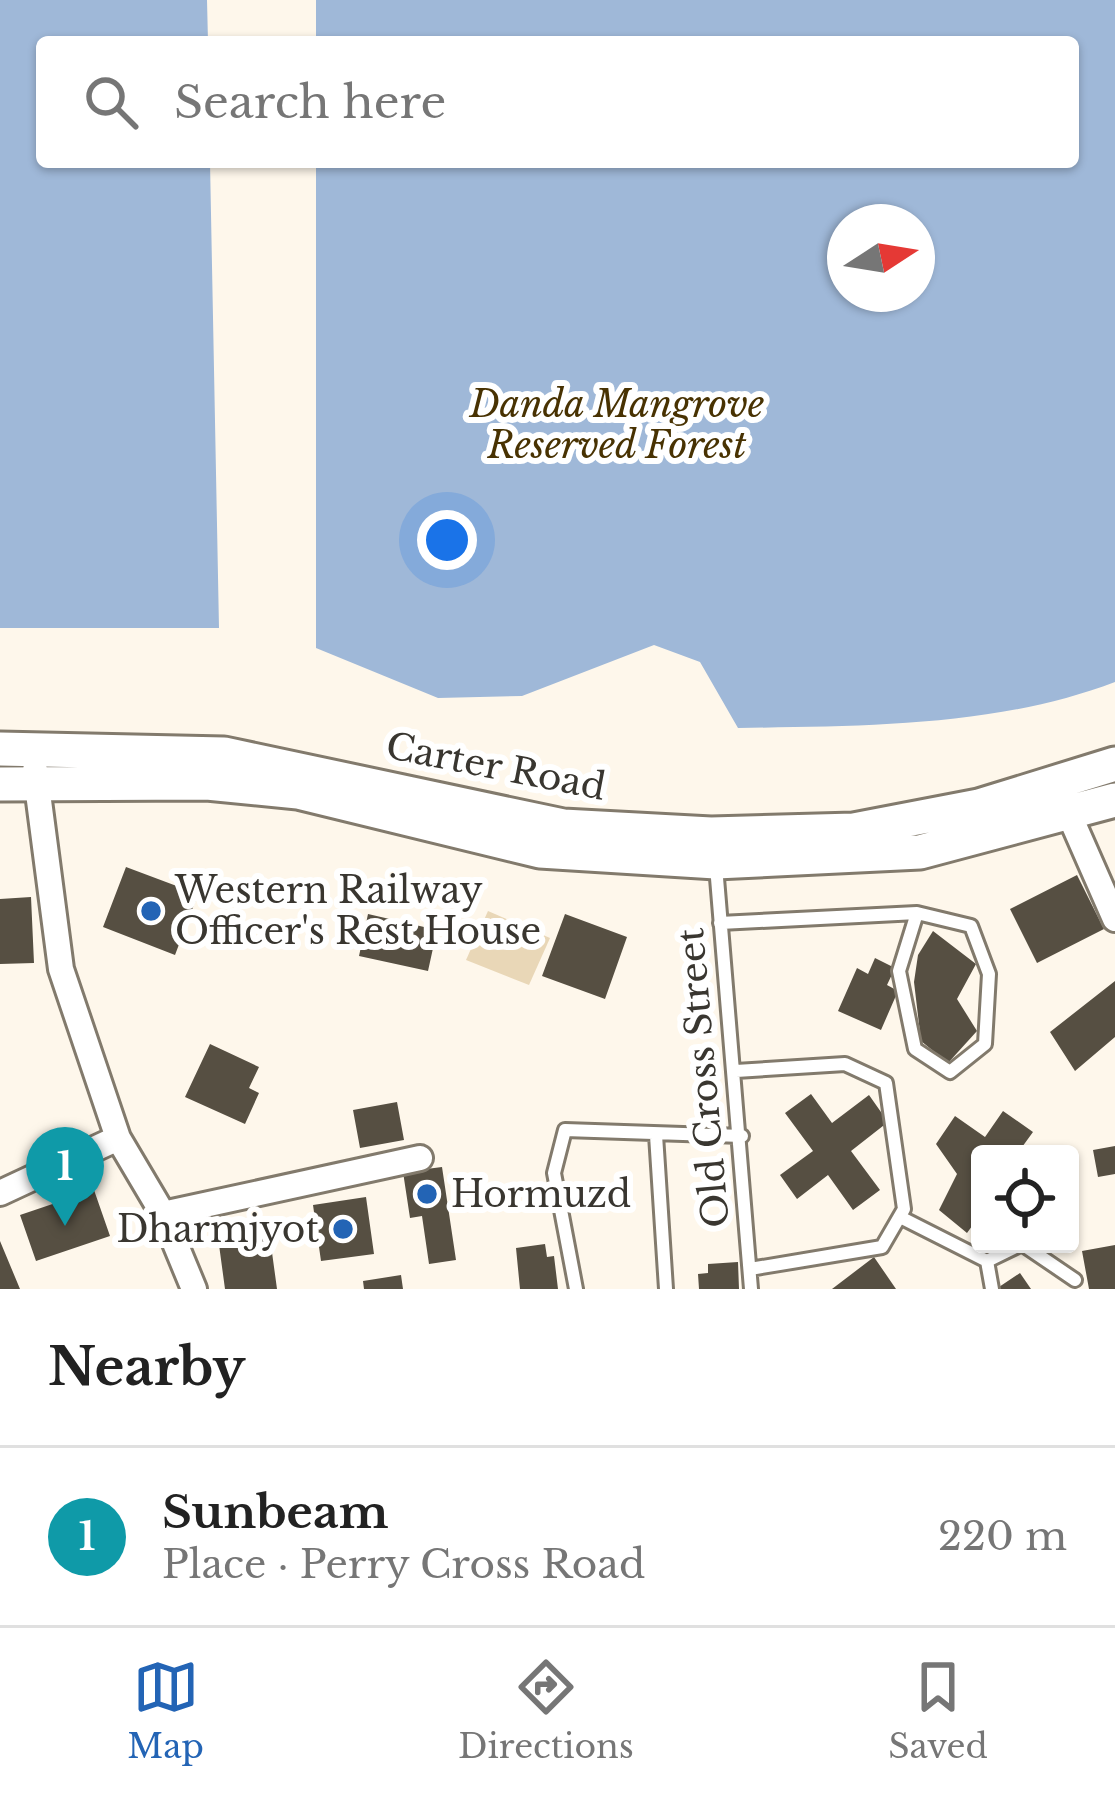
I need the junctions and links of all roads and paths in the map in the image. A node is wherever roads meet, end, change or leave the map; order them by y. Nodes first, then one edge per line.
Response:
1 (0, 749) edge
2 (35, 750) junction
3 (1115, 764) edge
4 (0, 784) edge
5 (36, 785) junction
6 (1063, 800) junction
7 (1115, 800) edge
8 (716, 862) junction
9 (917, 913) junction
10 (1115, 919) edge
11 (719, 923) junction
12 (736, 1071) junction
13 (656, 1135) junction
14 (742, 1136) junction
15 (118, 1138) junction
16 (420, 1158) dead end
17 (0, 1193) edge
18 (164, 1214) junction
19 (900, 1217) junction
20 (986, 1261) junction
21 (749, 1269) junction
22 (1075, 1280) dead end
23 (194, 1289) edge
24 (576, 1289) edge
25 (666, 1289) edge
26 (751, 1289) edge
27 (992, 1289) edge

1 - 2 main road, Carter Road
2 - 5 street
2 - 6 main road, Carter Road
3 - 6 main road, Carter Road
4 - 5 main road, Carter Road
5 - 8 main road, Carter Road
5 - 15 street
6 - 7 main road, Carter Road
6 - 8 main road, Carter Road
6 - 10 street
8 - 11 lane, Old Cross Street
9 - 9 lane
9 - 11 lane
11 - 12 lane, Old Cross Street
12 - 14 lane, Old Cross Street
12 - 19 lane
13 - 14 lane
13 - 24 lane
13 - 25 lane
14 - 21 lane, Old Cross Street
15 - 17 street
15 - 18 street
16 - 18 street
18 - 23 street
19 - 20 lane
19 - 21 lane
20 - 22 lane
20 - 27 lane
21 - 26 lane, Old Cross Street

